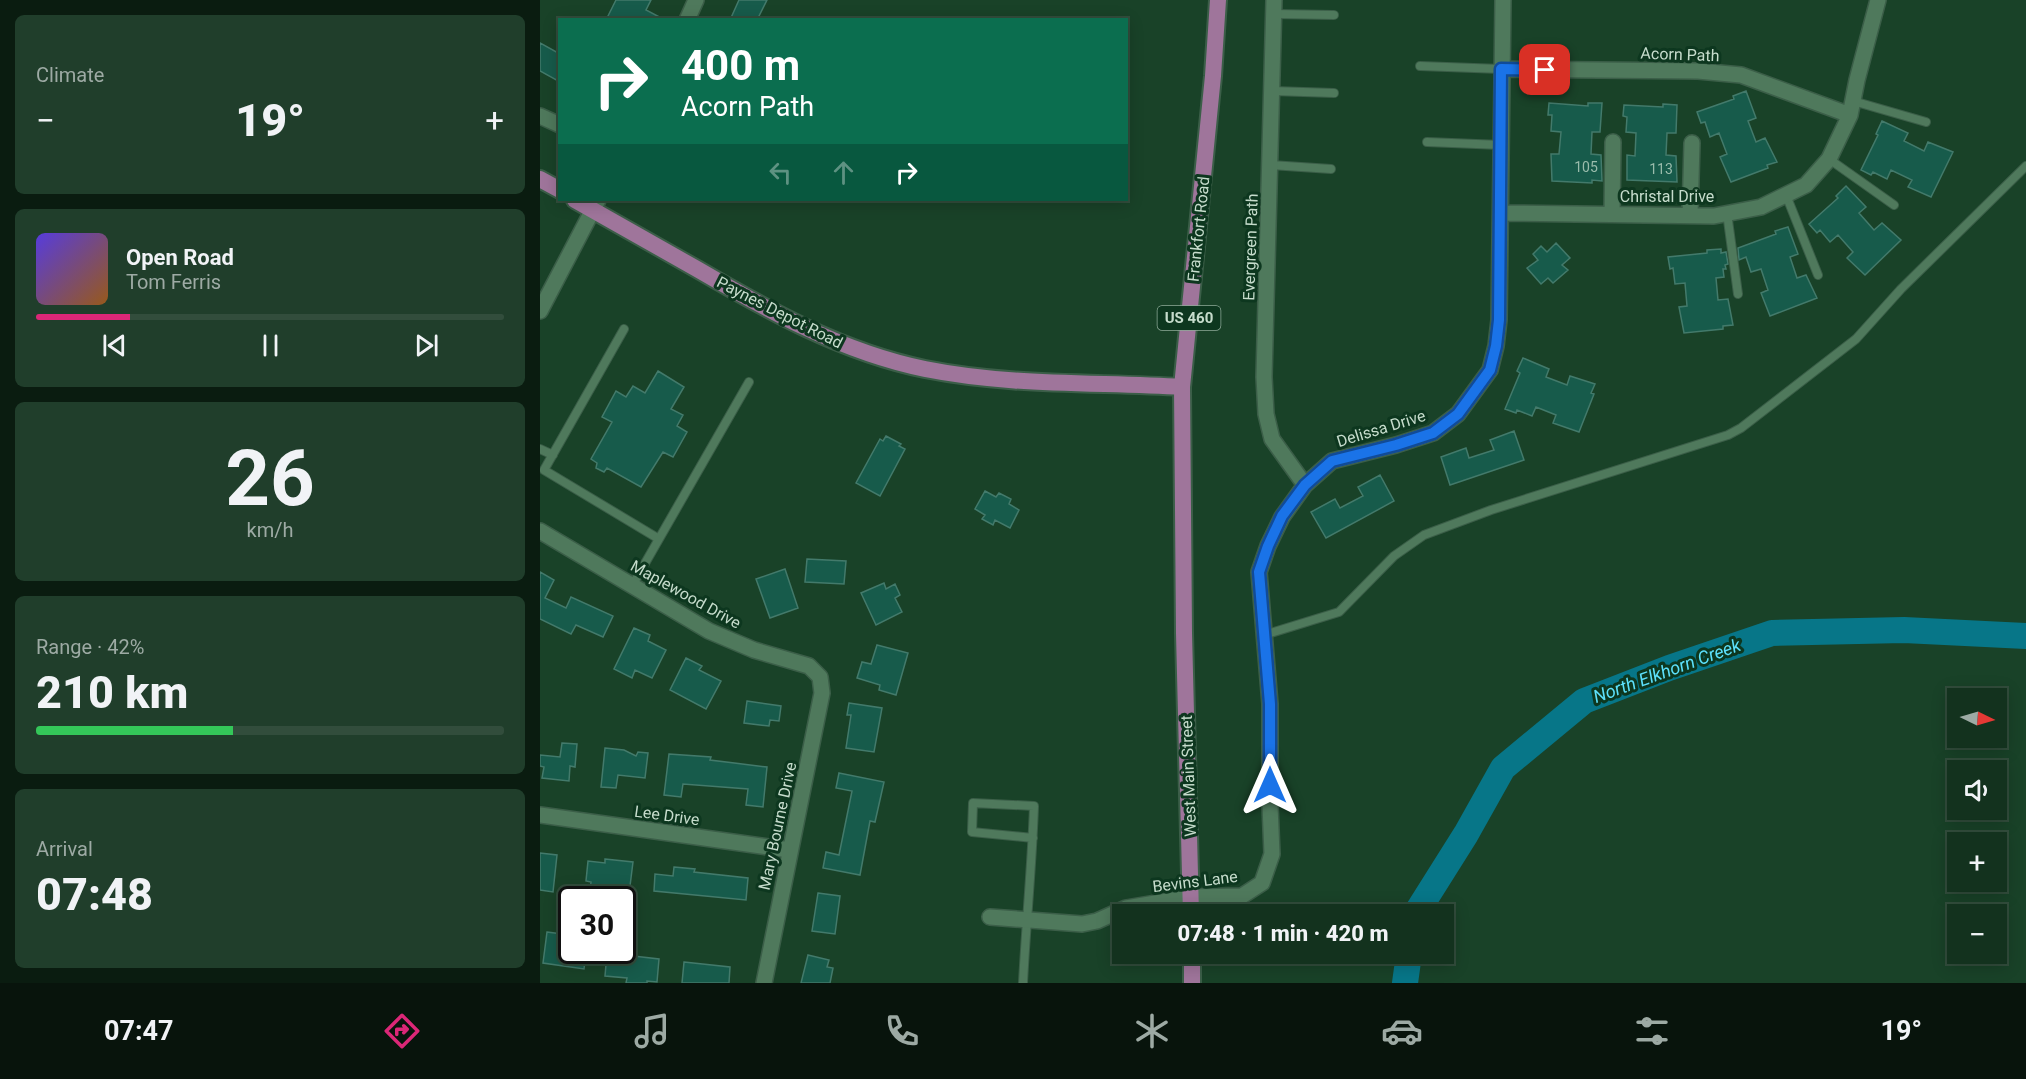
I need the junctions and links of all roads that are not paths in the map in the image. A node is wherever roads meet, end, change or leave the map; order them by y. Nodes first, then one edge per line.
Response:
1 (696, 0) edge
2 (1218, 0) edge
3 (1503, 0) edge
4 (1878, 0) edge
5 (1274, 7) edge
6 (1334, 15) dead end
7 (688, 18) edge
8 (1420, 66) dead end
9 (1501, 69) junction
10 (1273, 91) junction
11 (1334, 93) dead end
12 (1852, 108) junction
13 (540, 116) edge
14 (1926, 122) dead end
15 (558, 124) edge
16 (1427, 142) dead end
17 (1613, 142) dead end
18 (1692, 143) dead end
19 (1501, 145) junction
20 (1829, 159) junction
21 (1271, 165) junction
22 (2026, 166) edge
23 (1331, 170) dead end
24 (540, 179) edge
25 (558, 189) edge
26 (1786, 195) junction
27 (579, 201) edge
28 (596, 205) edge
29 (1894, 205) dead end
30 (1501, 213) junction
31 (1728, 213) junction
32 (1612, 214) junction
33 (1690, 215) junction
34 (1818, 275) dead end
35 (1738, 294) dead end
36 (540, 311) edge
37 (624, 329) dead end
38 (749, 382) dead end
39 (1182, 387) junction
40 (540, 448) edge
41 (553, 455) junction
42 (1305, 485) junction
43 (540, 531) edge
44 (659, 539) junction
45 (632, 586) junction
46 (1264, 635) junction
47 (1184, 637) joint
48 (820, 677) joint
49 (540, 815) edge
50 (1032, 838) junction
51 (790, 850) junction
52 (1262, 883) joint
53 (1191, 897) junction
54 (1191, 904) edge
55 (990, 917) dead end
56 (1026, 920) junction
57 (1192, 964) edge
58 (764, 983) edge
59 (1023, 983) edge
60 (1192, 983) edge

1 - 7 street
2 - 39 main road, Frankfort Road / US 460
3 - 9 street, Delissa Drive
4 - 12 street, Christal Drive
5 - 6 lane
5 - 10 street, Evergreen Path
8 - 9 lane
9 - 12 street, Acorn Path
9 - 19 street, Delissa Drive
10 - 11 lane
10 - 21 street, Evergreen Path
12 - 14 lane
12 - 20 street, Christal Drive
13 - 15 street
16 - 19 lane
17 - 32 street
18 - 33 street
19 - 30 street, Delissa Drive
20 - 26 street, Christal Drive
20 - 29 lane
21 - 23 lane
21 - 42 street, Evergreen Path
22 - 46 lane
24 - 25 main road
26 - 31 street, Christal Drive
26 - 34 lane
27 - 28 main road, Paynes Depot Road
28 - 36 street
28 - 39 main road, Paynes Depot Road
30 - 32 street, Christal Drive
30 - 42 street, Delissa Drive
31 - 33 street, Christal Drive
31 - 35 lane
32 - 33 street, Christal Drive
37 - 41 lane
38 - 44 lane
39 - 47 main road, Frankfort Road / US 460
40 - 41 lane
41 - 44 lane
42 - 46 street, Delissa Drive
43 - 45 street, Maplewood Drive
44 - 45 lane
45 - 48 street, Maplewood Drive
46 - 52 street, Delissa Drive
47 - 53 main road, West Main Street / US 460
48 - 51 street, Mary Bourne Drive
49 - 51 street, Lee Drive
50 - 50 lane
50 - 56 lane
51 - 58 street, Mary Bourne Drive
52 - 53 street, Bevins Lane
53 - 54 main road, West Main Street / US 460
53 - 56 street, Bevins Lane
55 - 56 street, Bevins Lane
56 - 59 lane
57 - 60 main road

